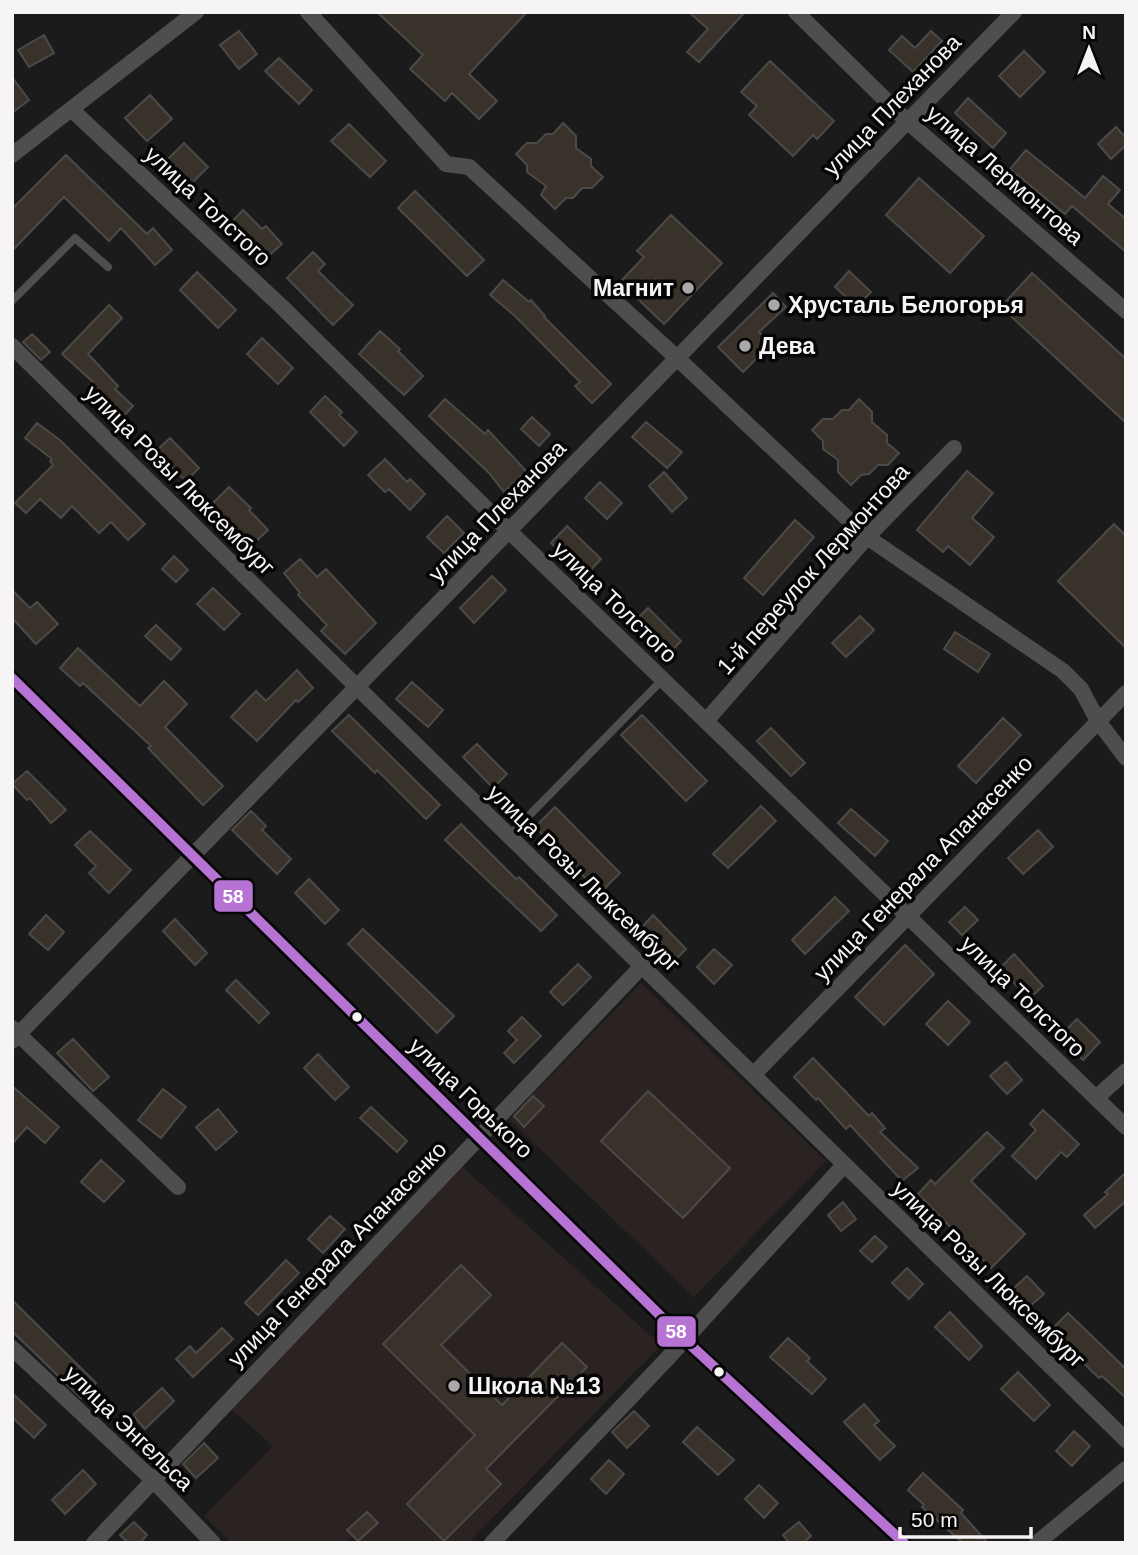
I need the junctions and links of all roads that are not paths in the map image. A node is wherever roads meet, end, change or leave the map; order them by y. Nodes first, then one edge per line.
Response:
1 (196, 12) edge
2 (308, 12) edge
3 (796, 12) edge
4 (1014, 12) edge
5 (72, 110) junction
6 (908, 122) junction
7 (12, 155) edge
8 (108, 267) dead end
9 (12, 301) edge
10 (1126, 311) edge
11 (12, 346) edge
12 (677, 358) junction
13 (954, 448) dead end
14 (509, 531) junction
15 (867, 537) junction
16 (12, 678) edge
17 (663, 679) junction
18 (357, 687) junction
19 (1126, 693) edge
20 (1098, 720) junction
21 (706, 721) junction
22 (1126, 758) edge
23 (509, 836) junction
24 (192, 857) junction
25 (908, 916) junction
26 (642, 966) junction
27 (14, 1034) edge
28 (1126, 1071) edge
29 (753, 1075) junction
30 (1096, 1098) junction
31 (1126, 1127) edge
32 (479, 1137) junction
33 (844, 1165) junction
34 (178, 1187) dead end
35 (684, 1339) junction
36 (12, 1348) edge
37 (1126, 1440) edge
38 (1126, 1469) edge
39 (153, 1480) junction
40 (94, 1543) edge
41 (213, 1543) edge
42 (492, 1543) edge
43 (904, 1543) edge
44 (1037, 1543) edge

1 - 5 street
2 - 12 street
3 - 6 street, улица Лермонтова
4 - 6 street, улица Плеханова
5 - 7 street
5 - 14 street, улица Толстого
6 - 10 street, улица Лермонтова
6 - 12 street, улица Плеханова
8 - 9 lane
11 - 18 street, улица Розы Люксембург
12 - 14 street, улица Плеханова
12 - 15 street
13 - 15 street, 1-й переулок Лермонтова
14 - 17 street, улица Толстого
14 - 18 street, улица Плеханова
15 - 20 street
15 - 21 street, 1-й переулок Лермонтова
16 - 24 street, улица Горького
17 - 21 street, улица Толстого
17 - 23 lane
18 - 23 street, улица Розы Люксембург
18 - 24 street, улица Плеханова
19 - 20 street, улица Генерала Апанасенко
20 - 22 street
20 - 25 street, улица Генерала Апанасенко
21 - 25 street, улица Толстого
23 - 26 street, улица Розы Люксембург
24 - 27 street, улица Плеханова
24 - 32 street, улица Горького
25 - 29 street, улица Генерала Апанасенко
25 - 30 street, улица Толстого
26 - 29 street, улица Розы Люксембург
26 - 32 street, улица Генерала Апанасенко
27 - 34 street
28 - 30 street
29 - 33 street, улица Розы Люксембург
30 - 31 street, улица Толстого
32 - 35 street, улица Горького
32 - 39 street, улица Генерала Апанасенко
33 - 35 street
33 - 37 street, улица Розы Люксембург
35 - 42 street
35 - 43 street, улица Горького
36 - 39 street, улица Энгельса
38 - 44 street
39 - 40 street, улица Генерала Апанасенко
39 - 41 street, улица Энгельса

